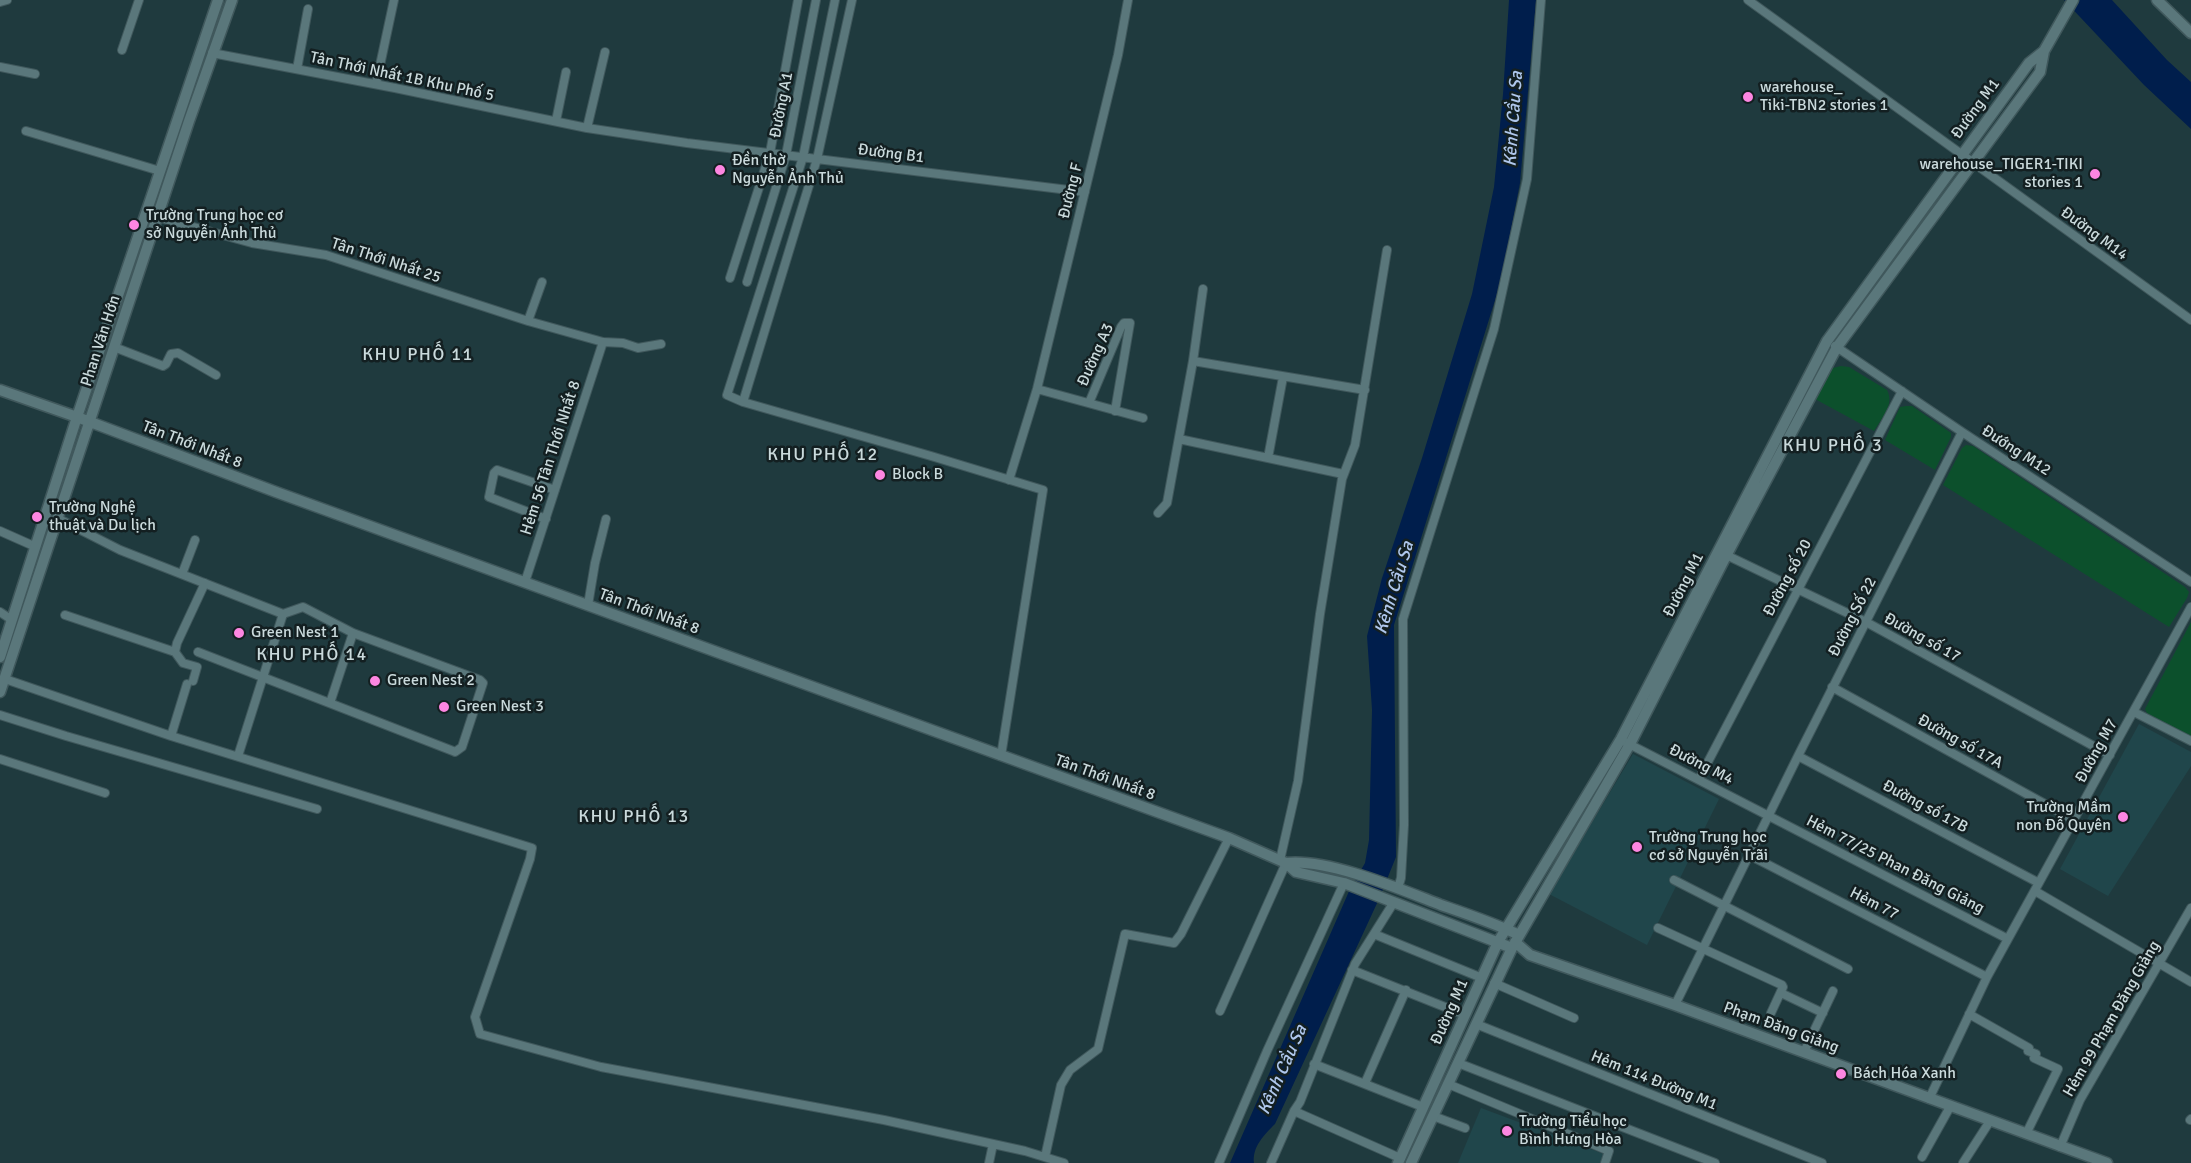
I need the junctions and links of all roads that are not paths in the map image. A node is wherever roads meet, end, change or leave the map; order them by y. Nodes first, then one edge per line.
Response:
1 (8, 0) edge
2 (139, 0) edge
3 (218, 0) edge
4 (232, 0) edge
5 (394, 0) edge
6 (798, 0) edge
7 (816, 0) edge
8 (835, 0) edge
9 (852, 0) edge
10 (1128, 0) edge
11 (1541, 0) edge
12 (1748, 0) edge
13 (2157, 0) edge
14 (0, 2) edge
15 (2071, 3) edge
16 (308, 9) dead end
17 (2191, 33) edge
18 (122, 50) dead end
19 (2043, 51) junction
20 (605, 52) dead end
21 (212, 53) junction
22 (0, 67) edge
23 (297, 69) junction
24 (566, 72) dead end
25 (35, 74) dead end
26 (376, 84) junction
27 (556, 121) junction
28 (587, 128) junction
29 (26, 131) dead end
30 (770, 153) junction
31 (1962, 154) junction
32 (786, 155) junction
33 (803, 157) junction
34 (817, 159) junction
35 (1973, 162) junction
36 (160, 171) junction
37 (1085, 192) junction
38 (157, 217) junction
39 (1387, 250) dead end
40 (730, 278) dead end
41 (542, 282) dead end
42 (747, 282) dead end
43 (1203, 289) dead end
44 (2191, 320) edge
45 (528, 321) junction
46 (603, 342) junction
47 (661, 344) dead end
48 (1832, 344) junction
49 (114, 347) junction
50 (1192, 361) junction
51 (216, 375) dead end
52 (1283, 377) junction
53 (1037, 388) junction
54 (0, 390) edge
55 (1365, 390) junction
56 (1902, 391) junction
57 (742, 402) junction
58 (1089, 403) junction
59 (1115, 411) junction
60 (77, 417) junction
61 (1143, 418) dead end
62 (90, 422) junction
63 (1962, 432) junction
64 (1179, 439) junction
65 (1268, 458) junction
66 (1343, 474) junction
67 (1009, 480) junction
68 (555, 490) junction
69 (1158, 513) dead end
70 (58, 519) junction
71 (546, 519) junction
72 (606, 519) dead end
73 (0, 531) edge
74 (195, 540) dead end
75 (36, 547) junction
76 (1722, 553) junction
77 (182, 574) junction
78 (525, 582) junction
79 (2191, 582) edge
80 (205, 583) junction
81 (1797, 589) junction
82 (588, 605) junction
83 (2191, 607) edge
84 (0, 612) edge
85 (283, 614) junction
86 (65, 615) dead end
87 (12, 620) junction
88 (1866, 622) junction
89 (353, 633) junction
90 (175, 652) junction
91 (198, 652) dead end
92 (0, 657) edge
93 (263, 677) junction
94 (5, 679) junction
95 (1832, 687) junction
96 (0, 692) edge
97 (330, 703) junction
98 (2134, 712) junction
99 (0, 715) edge
100 (171, 736) junction
101 (2191, 741) edge
102 (1625, 742) junction
103 (2110, 755) junction
104 (238, 756) junction
105 (1001, 756) junction
106 (1798, 756) junction
107 (0, 759) edge
108 (1699, 779) junction
109 (105, 793) dead end
110 (317, 809) dead end
111 (1769, 815) junction
112 (2074, 820) junction
113 (1229, 838) junction
114 (1749, 855) junction
115 (1283, 861) junction
116 (1346, 877) junction
117 (1674, 880) dead end
118 (2039, 883) junction
119 (1398, 888) junction
120 (2035, 891) junction
121 (1394, 902) junction
122 (1724, 907) junction
123 (2191, 908) edge
124 (1505, 928) junction
125 (1658, 928) dead end
126 (1374, 934) junction
127 (2008, 939) junction
128 (1498, 942) junction
129 (1515, 942) junction
130 (1702, 949) junction
131 (2158, 963) junction
132 (1848, 969) dead end
133 (1352, 970) junction
134 (1987, 977) junction
135 (1482, 978) junction
136 (2191, 982) edge
137 (1494, 983) junction
138 (1406, 990) junction
139 (1833, 991) dead end
140 (1781, 993) junction
141 (1675, 1005) junction
142 (1220, 1011) dead end
143 (1771, 1013) dead end
144 (1823, 1013) junction
145 (1969, 1014) junction
146 (1465, 1015) junction
147 (1574, 1018) dead end
148 (1476, 1024) junction
149 (1803, 1052) junction
150 (1458, 1063) junction
151 (1314, 1064) junction
152 (1365, 1083) junction
153 (1448, 1084) junction
154 (1929, 1099) junction
155 (1423, 1107) junction
156 (1950, 1107) junction
157 (1294, 1111) junction
158 (1433, 1116) junction
159 (1990, 1121) junction
160 (1465, 1128) dead end
161 (2026, 1134) junction
162 (993, 1144) junction
163 (2060, 1147) junction
164 (1045, 1157) junction
165 (1923, 1157) dead end
166 (1399, 1161) edge
167 (1272, 1162) edge
168 (1819, 1162) edge
169 (989, 1163) edge
170 (1064, 1163) edge
171 (1219, 1163) edge
172 (1411, 1163) edge
173 (1605, 1163) edge
174 (1715, 1163) edge
175 (1963, 1163) edge
176 (2107, 1163) edge

1 - 14 street
2 - 18 street
3 - 36 street, Phan Văn Hớn
4 - 21 street, Phan Văn Hớn
5 - 26 street
6 - 30 street, Đường A1
7 - 32 street, Đường A1
8 - 33 street, Đường A1
9 - 34 street
10 - 37 street, Đường F
11 - 119 street
12 - 31 street, Đường M14
13 - 17 street
15 - 19 street, Đường M1
16 - 23 street
19 - 31 street, Đường M1
19 - 35 street, Đường M1
20 - 28 street
21 - 23 street, Tân Thới Nhất 1B Khu Phố 5
21 - 38 street, Phan Văn Hớn
22 - 25 street
23 - 26 street, Tân Thới Nhất 1B Khu Phố 5
24 - 27 street
26 - 27 street, Tân Thới Nhất 1B Khu Phố 5
27 - 28 street, Tân Thới Nhất 1B Khu Phố 5
28 - 30 street, Đường B1
29 - 36 street
30 - 32 street, Đường B1
30 - 40 street, Đường A1
31 - 35 street, Đường M14
31 - 48 street, Đường M1
32 - 33 street, Đường B1
32 - 42 street, Đường A1
33 - 34 street, Đường B1
33 - 57 street, Đường A1
34 - 37 street, Đường B1
34 - 57 street
35 - 44 street, Đường M14
35 - 48 street, Đường M1
36 - 60 street, Phan Văn Hớn
37 - 53 street, Đường F
38 - 45 street, Tân Thới Nhất 25
38 - 49 street, Phan Văn Hớn
39 - 55 street
41 - 45 street
43 - 50 street
45 - 46 street, Tân Thới Nhất 25
46 - 47 street, Tân Thới Nhất 25
46 - 68 street, Hẻm 56 Tân Thới Nhất 8
48 - 56 street, Đướng M12
48 - 76 street, Đường M1
49 - 51 street
49 - 62 street, Phan Văn Hớn
50 - 52 street
50 - 64 street
52 - 55 street
52 - 65 street
53 - 58 street
53 - 67 street, Đường F
54 - 60 street, Tân Thới Nhất 8
55 - 66 street
56 - 63 street, Đướng M12
56 - 81 street, Đường số 20
57 - 67 street
58 - 59 street
58 - 59 street, Đường A3
59 - 61 street
60 - 62 street, Tân Thới Nhất 8
60 - 75 street, Phan Văn Hớn
62 - 70 street, Phan Văn Hớn
62 - 78 street, Tân Thới Nhất 8
63 - 79 street, Đướng M12
63 - 88 street, Đường Số 22
64 - 65 street
64 - 69 street
65 - 66 street
66 - 115 street
67 - 105 street
68 - 71 street, Hẻm 56 Tân Thới Nhất 8
68 - 71 street
70 - 77 street
70 - 94 street, Phan Văn Hớn
71 - 78 street, Hẻm 56 Tân Thới Nhất 8
72 - 82 street
73 - 75 street
74 - 77 street
75 - 87 street, Phan Văn Hớn
76 - 81 street, Đường số 17
76 - 102 street, Đường M1
77 - 80 street
78 - 82 street, Tân Thới Nhất 8
80 - 85 street
80 - 90 street
81 - 88 street, Đường số 17
81 - 108 street, Đường số 20
82 - 105 street, Tân Thới Nhất 8
83 - 98 street, Đường M7
84 - 87 street
85 - 89 street
85 - 93 street
86 - 90 street
87 - 92 street, Phan Văn Hớn
88 - 95 street, Đường Số 22
88 - 103 street, Đường số 17
89 - 97 street
89 - 97 street
90 - 100 street
91 - 93 street
93 - 97 street
93 - 104 street
94 - 96 street, Phan Văn Hớn
94 - 100 street
95 - 106 street, Đường Số 22
95 - 112 street, Đường số 17A
98 - 101 street
98 - 103 street, Đường M7
99 - 110 street
100 - 104 street
102 - 108 street, Đường M4
102 - 124 street, Đường M1
102 - 129 street, Đường M1
103 - 112 street, Đường M7
104 - 162 street
105 - 113 street, Tân Thới Nhất 8
106 - 111 street, Đường Số 22
106 - 118 street, Đường số 17B
107 - 109 street
108 - 111 street, Đường M4
111 - 114 street, Đường Số 22
111 - 127 street, Hẻm 77/25 Phan Đăng Giảng
112 - 118 street, Đường M7
113 - 115 street, Tân Thới Nhất 8
113 - 164 street
114 - 122 street, Đường Số 22
114 - 134 street, Hẻm 77
115 - 116 street, Tân Thới Nhất 8
115 - 142 street
116 - 119 street, Phạm Đăng Giảng
116 - 121 street, Phạm Đăng Giảng
116 - 171 street
117 - 122 street
118 - 120 street, Đường M7
119 - 124 street, Phạm Đăng Giảng
120 - 127 street, Đường M7
120 - 131 street
121 - 126 street
121 - 128 street, Phạm Đăng Giảng
122 - 130 street, Đường Số 22
122 - 132 street
123 - 131 street, Hẻm 99 Phạm Đăng Giảng
124 - 128 street, Đường M1
124 - 129 street, Phạm Đăng Giảng
125 - 130 street
126 - 133 street
126 - 135 street
127 - 134 street, Đường M7
128 - 129 street, Phạm Đăng Giảng
128 - 135 street, Đường M1
129 - 137 street, Đường M1
129 - 141 street, Phạm Đăng Giảng
130 - 140 street
130 - 141 street, Đường Số 22
131 - 136 street
131 - 163 street, Hẻm 99 Phạm Đăng Giảng
133 - 138 street
133 - 151 street
134 - 145 street, Đường M7
135 - 146 street, Đường M1
137 - 147 street
137 - 148 street, Đường M1
138 - 146 street
138 - 152 street
139 - 144 street
140 - 143 street
140 - 144 street
141 - 149 street, Phạm Đăng Giảng
144 - 149 street
145 - 154 street, Đường M7
145 - 161 street
146 - 155 street, Đường M1
148 - 150 street, Đường M1
148 - 168 street, Hẻm 114 Đường M1
149 - 154 street, Phạm Đăng Giảng
150 - 153 street, Đường M1
150 - 174 street
151 - 152 street
151 - 157 street
152 - 155 street
153 - 158 street, Đường M1
153 - 173 street
154 - 156 street, Phạm Đăng Giảng
155 - 166 street, Đường M1
156 - 159 street, Phạm Đăng Giảng
156 - 165 street
157 - 166 street
157 - 167 street
158 - 160 street
158 - 172 street, Đường M1
159 - 161 street, Phạm Đăng Giảng
159 - 175 street
161 - 163 street, Phạm Đăng Giảng
162 - 164 street
162 - 169 street
163 - 176 street, Phạm Đăng Giảng
164 - 170 street

